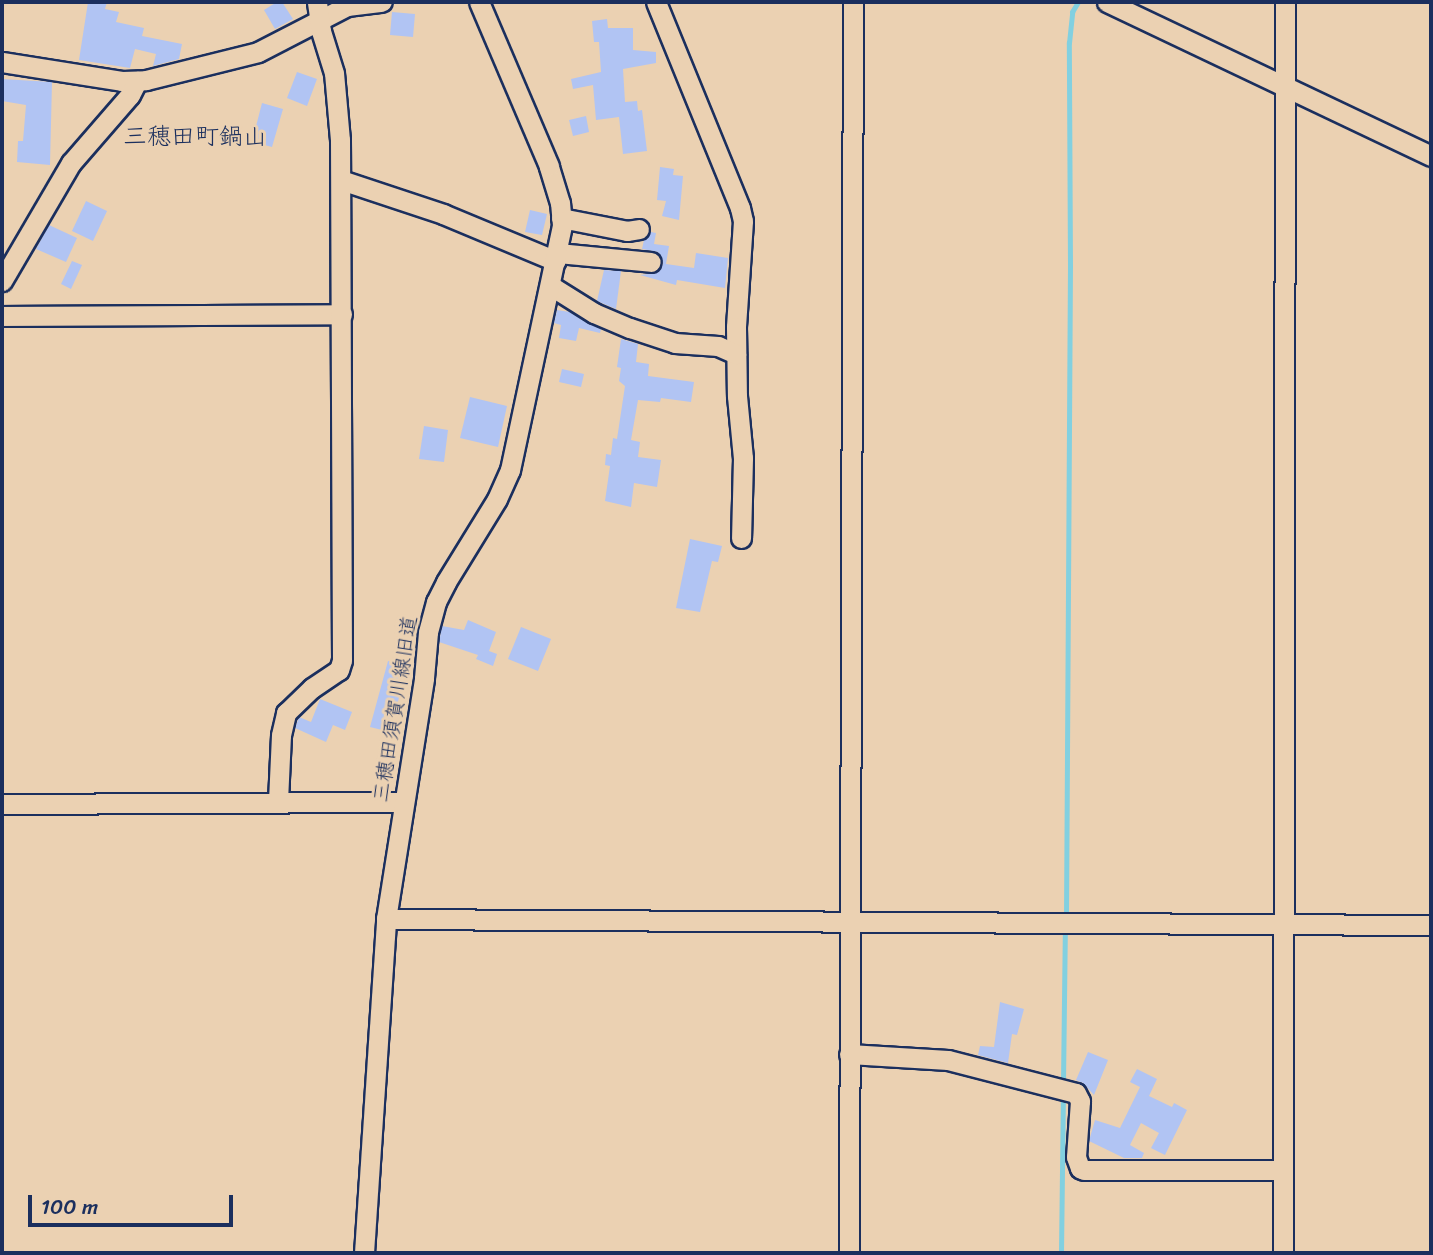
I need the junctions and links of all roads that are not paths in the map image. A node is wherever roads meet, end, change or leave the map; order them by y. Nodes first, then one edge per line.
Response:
1 (317, 2) edge
2 (382, 2) edge
3 (479, 2) edge
4 (656, 2) edge
5 (853, 2) edge
6 (1107, 2) edge
7 (1285, 2) edge
8 (320, 22) junction
9 (2, 62) edge
10 (137, 81) junction
11 (1285, 84) junction
12 (1431, 156) edge
13 (341, 180) junction
14 (561, 218) junction
15 (639, 229) dead end
16 (557, 257) junction
17 (651, 262) dead end
18 (2, 281) edge
19 (551, 286) junction
20 (342, 314) junction
21 (2, 316) edge
22 (736, 354) junction
23 (741, 538) dead end
24 (278, 801) junction
25 (403, 802) junction
26 (2, 804) edge
27 (386, 919) junction
28 (850, 923) junction
29 (1282, 925) junction
30 (1431, 925) edge
31 (849, 1054) junction
32 (1283, 1170) junction
33 (364, 1253) edge
34 (849, 1253) edge
35 (1283, 1253) edge

1 - 8 street
2 - 8 street
3 - 14 street, 三穂田須賀川線旧道
4 - 22 street
5 - 28 street
6 - 11 street
7 - 11 street
8 - 10 street
8 - 13 street
9 - 10 street
10 - 18 street
11 - 12 street
11 - 29 street
13 - 16 street
13 - 20 street
14 - 15 street
14 - 16 street, 三穂田須賀川線旧道
16 - 17 street
16 - 19 street, 三穂田須賀川線旧道
19 - 22 street
19 - 25 street, 三穂田須賀川線旧道
20 - 21 street
20 - 24 street
22 - 23 street
24 - 25 street
24 - 26 street
25 - 27 street, 三穂田須賀川線旧道
27 - 28 street
27 - 33 street, 三穂田須賀川線旧道
28 - 29 street
28 - 31 street
29 - 30 street
29 - 32 street
31 - 32 street
31 - 34 street
32 - 35 street

